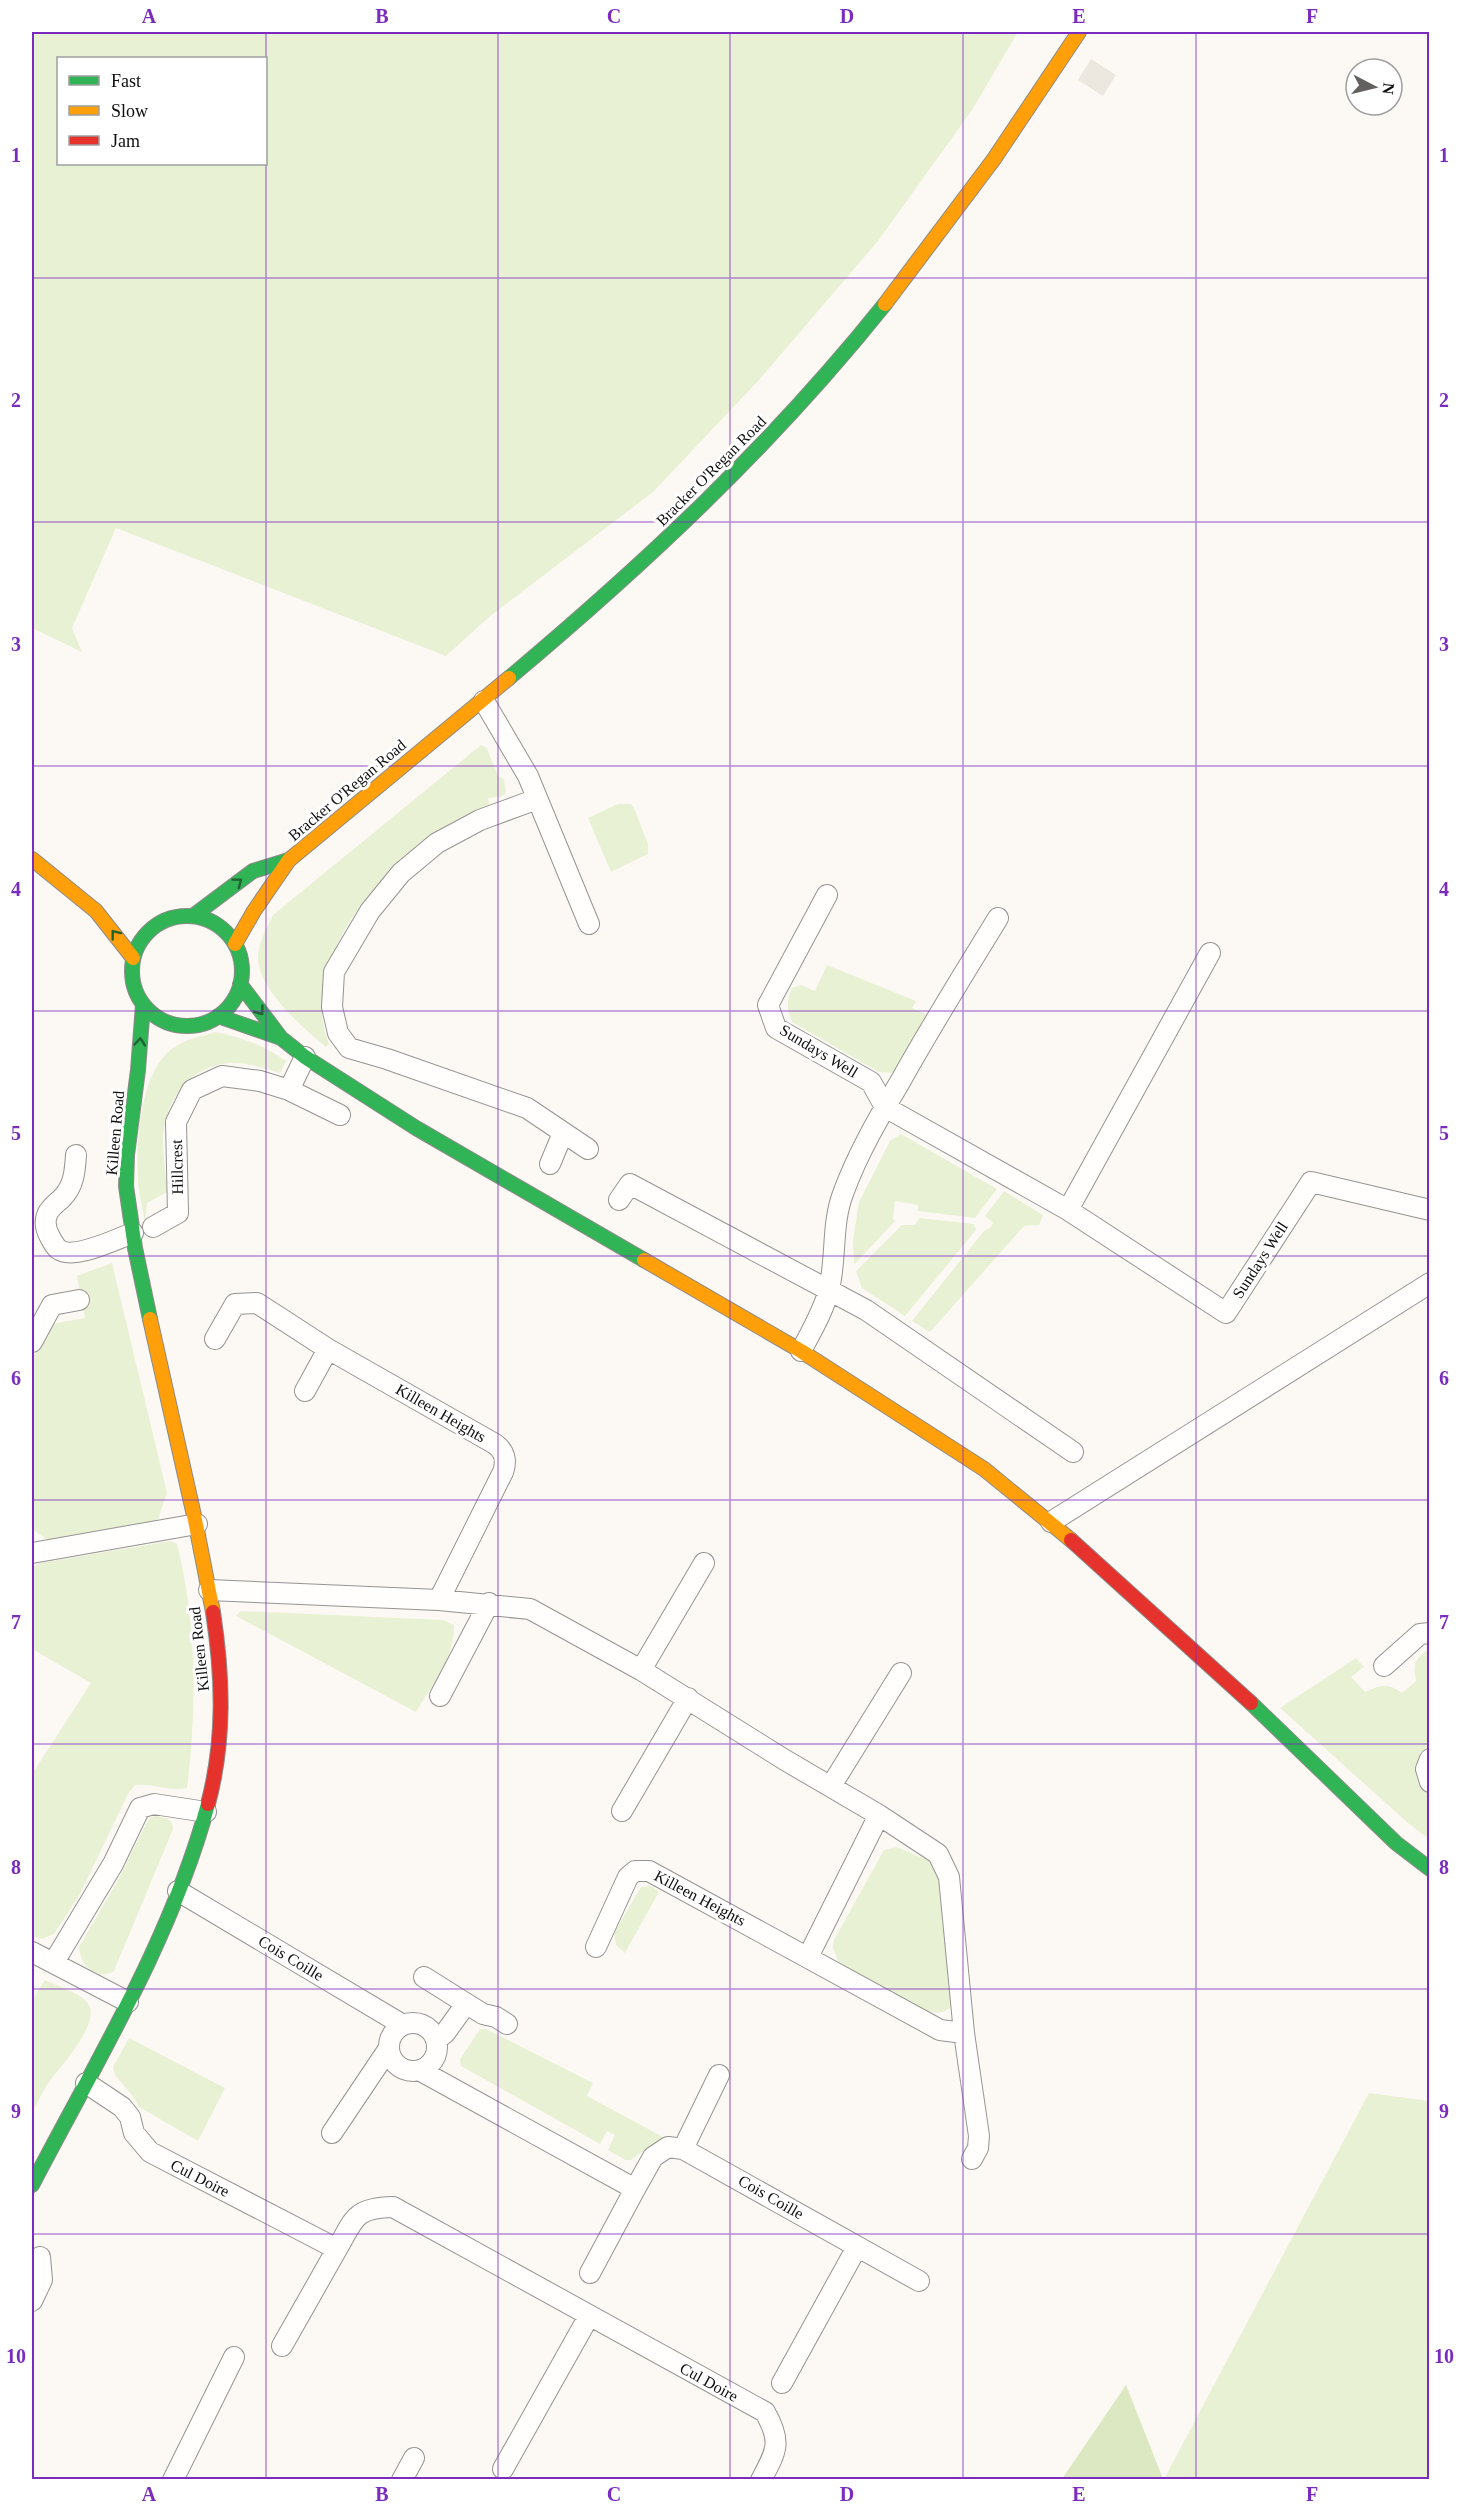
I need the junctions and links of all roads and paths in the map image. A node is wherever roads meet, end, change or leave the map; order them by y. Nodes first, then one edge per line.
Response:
1 (1079, 32) edge
2 (484, 700) junction
3 (537, 799) junction
4 (32, 859) edge
5 (289, 860) junction
6 (827, 895) dead end
7 (96, 910) junction
8 (116, 915) dead end
9 (193, 916) junction
10 (998, 918) dead end
11 (136, 920) dead end
12 (589, 924) dead end
13 (156, 925) junction
14 (235, 944) junction
15 (1210, 953) dead end
16 (133, 958) junction
17 (240, 984) junction
18 (143, 1005) junction
19 (218, 1016) junction
20 (280, 1038) junction
21 (156, 1052) dead end
22 (305, 1057) junction
23 (137, 1078) junction
24 (289, 1090) junction
25 (885, 1107) junction
26 (340, 1114) dead end
27 (563, 1133) junction
28 (588, 1149) dead end
29 (76, 1155) dead end
30 (550, 1164) dead end
31 (619, 1200) dead end
32 (1068, 1210) junction
33 (1430, 1210) edge
34 (153, 1227) dead end
35 (133, 1233) junction
36 (1430, 1283) edge
37 (829, 1291) junction
38 (79, 1300) dead end
39 (215, 1339) dead end
40 (32, 1342) edge
41 (328, 1349) junction
42 (801, 1351) junction
43 (304, 1391) dead end
44 (1073, 1452) dead end
45 (1051, 1522) junction
46 (197, 1524) junction
47 (32, 1553) edge
48 (704, 1563) dead end
49 (209, 1590) junction
50 (439, 1600) junction
51 (489, 1604) junction
52 (1430, 1633) edge
53 (1384, 1666) dead end
54 (641, 1670) junction
55 (901, 1673) dead end
56 (440, 1696) dead end
57 (688, 1698) junction
58 (1430, 1759) edge
59 (1430, 1782) edge
60 (831, 1786) junction
61 (622, 1811) dead end
62 (206, 1812) junction
63 (879, 1815) junction
64 (1430, 1869) edge
65 (178, 1891) junction
66 (596, 1947) dead end
67 (32, 1952) edge
68 (808, 1957) junction
69 (54, 1962) junction
70 (424, 1977) dead end
71 (129, 2002) junction
72 (466, 2004) junction
73 (507, 2024) dead end
74 (403, 2025) junction
75 (964, 2033) junction
76 (436, 2040) junction
77 (389, 2049) junction
78 (421, 2071) junction
79 (719, 2075) dead end
80 (86, 2083) junction
81 (332, 2133) dead end
82 (683, 2149) junction
83 (972, 2159) dead end
84 (32, 2185) edge
85 (635, 2189) junction
86 (858, 2247) junction
87 (337, 2249) junction
88 (40, 2257) dead end
89 (590, 2273) dead end
90 (919, 2281) dead end
91 (32, 2301) edge
92 (589, 2316) junction
93 (282, 2346) dead end
94 (234, 2357) dead end
95 (782, 2383) dead end
96 (414, 2458) dead end
97 (503, 2469) dead end
98 (173, 2480) edge
99 (402, 2480) edge
100 (761, 2480) edge

1 - 2 main road, Bracker O'Regan Road
2 - 3 street
2 - 5 main road, Bracker O'Regan Road
3 - 12 street
3 - 27 street
4 - 7 main road
9 -> 5 main road, Bracker O'Regan Road
5 - 14 main road, Bracker O'Regan Road
6 - 25 street, Sundays Well
7 - 8 main road
16 -> 7 main road
9 - 13 main road
9 - 14 main road
10 - 25 street
11 - 13 main road
13 - 16 main road
14 - 17 main road
15 - 32 street
16 - 18 main road
17 - 19 main road
17 -> 20 main road
18 - 19 main road
23 -> 18 main road, Killeen Road
19 - 20 main road
20 - 22 main road
21 - 23 main road
22 - 24 street
22 - 42 main road
23 - 35 main road, Killeen Road
24 - 26 street, Hillcrest
24 - 34 street, Hillcrest
25 - 32 street, Sundays Well
25 - 37 street
27 - 28 street
27 - 30 street
29 - 35 street
31 - 37 street
32 - 33 street, Sundays Well
35 - 46 main road, Killeen Road
36 - 45 street
37 - 42 street
37 - 44 street
38 - 40 street
39 - 41 street, Killeen Heights
41 - 43 street
41 - 50 street, Killeen Heights
42 - 45 main road
45 - 64 main road
46 - 47 street
46 - 49 main road, Killeen Road
48 - 54 street
49 - 50 street
49 - 62 main road, Killeen Road
50 - 51 street
51 - 54 street
51 - 56 street
52 - 53 street
54 - 57 street
55 - 60 street
57 - 60 street
57 - 61 street
58 - 59 street
60 - 63 street
62 - 65 main road, Killeen Road
62 - 69 street
63 - 68 street
63 - 75 street
65 - 71 main road, Killeen Road
65 - 74 street, Cois Coille
66 - 68 street, Killeen Heights
67 - 69 street
68 - 75 street, Killeen Heights
69 - 71 street
70 - 72 street
71 - 80 main road, Killeen Road
72 - 73 street
72 - 76 street
74 - 76 street
74 - 77 street
75 - 83 street
76 - 78 street
77 - 78 street
77 - 81 street
78 - 85 street
79 - 82 street
80 - 84 main road, Killeen Road
80 - 87 street, Cul Doire
82 - 85 street
82 - 86 street, Cois Coille
85 - 89 street
86 - 90 street, Cois Coille
86 - 95 street
87 - 92 street, Cul Doire
87 - 93 street, Cul Doire
88 - 91 street
92 - 97 street
92 - 100 street, Cul Doire
94 - 98 street
96 - 99 street

